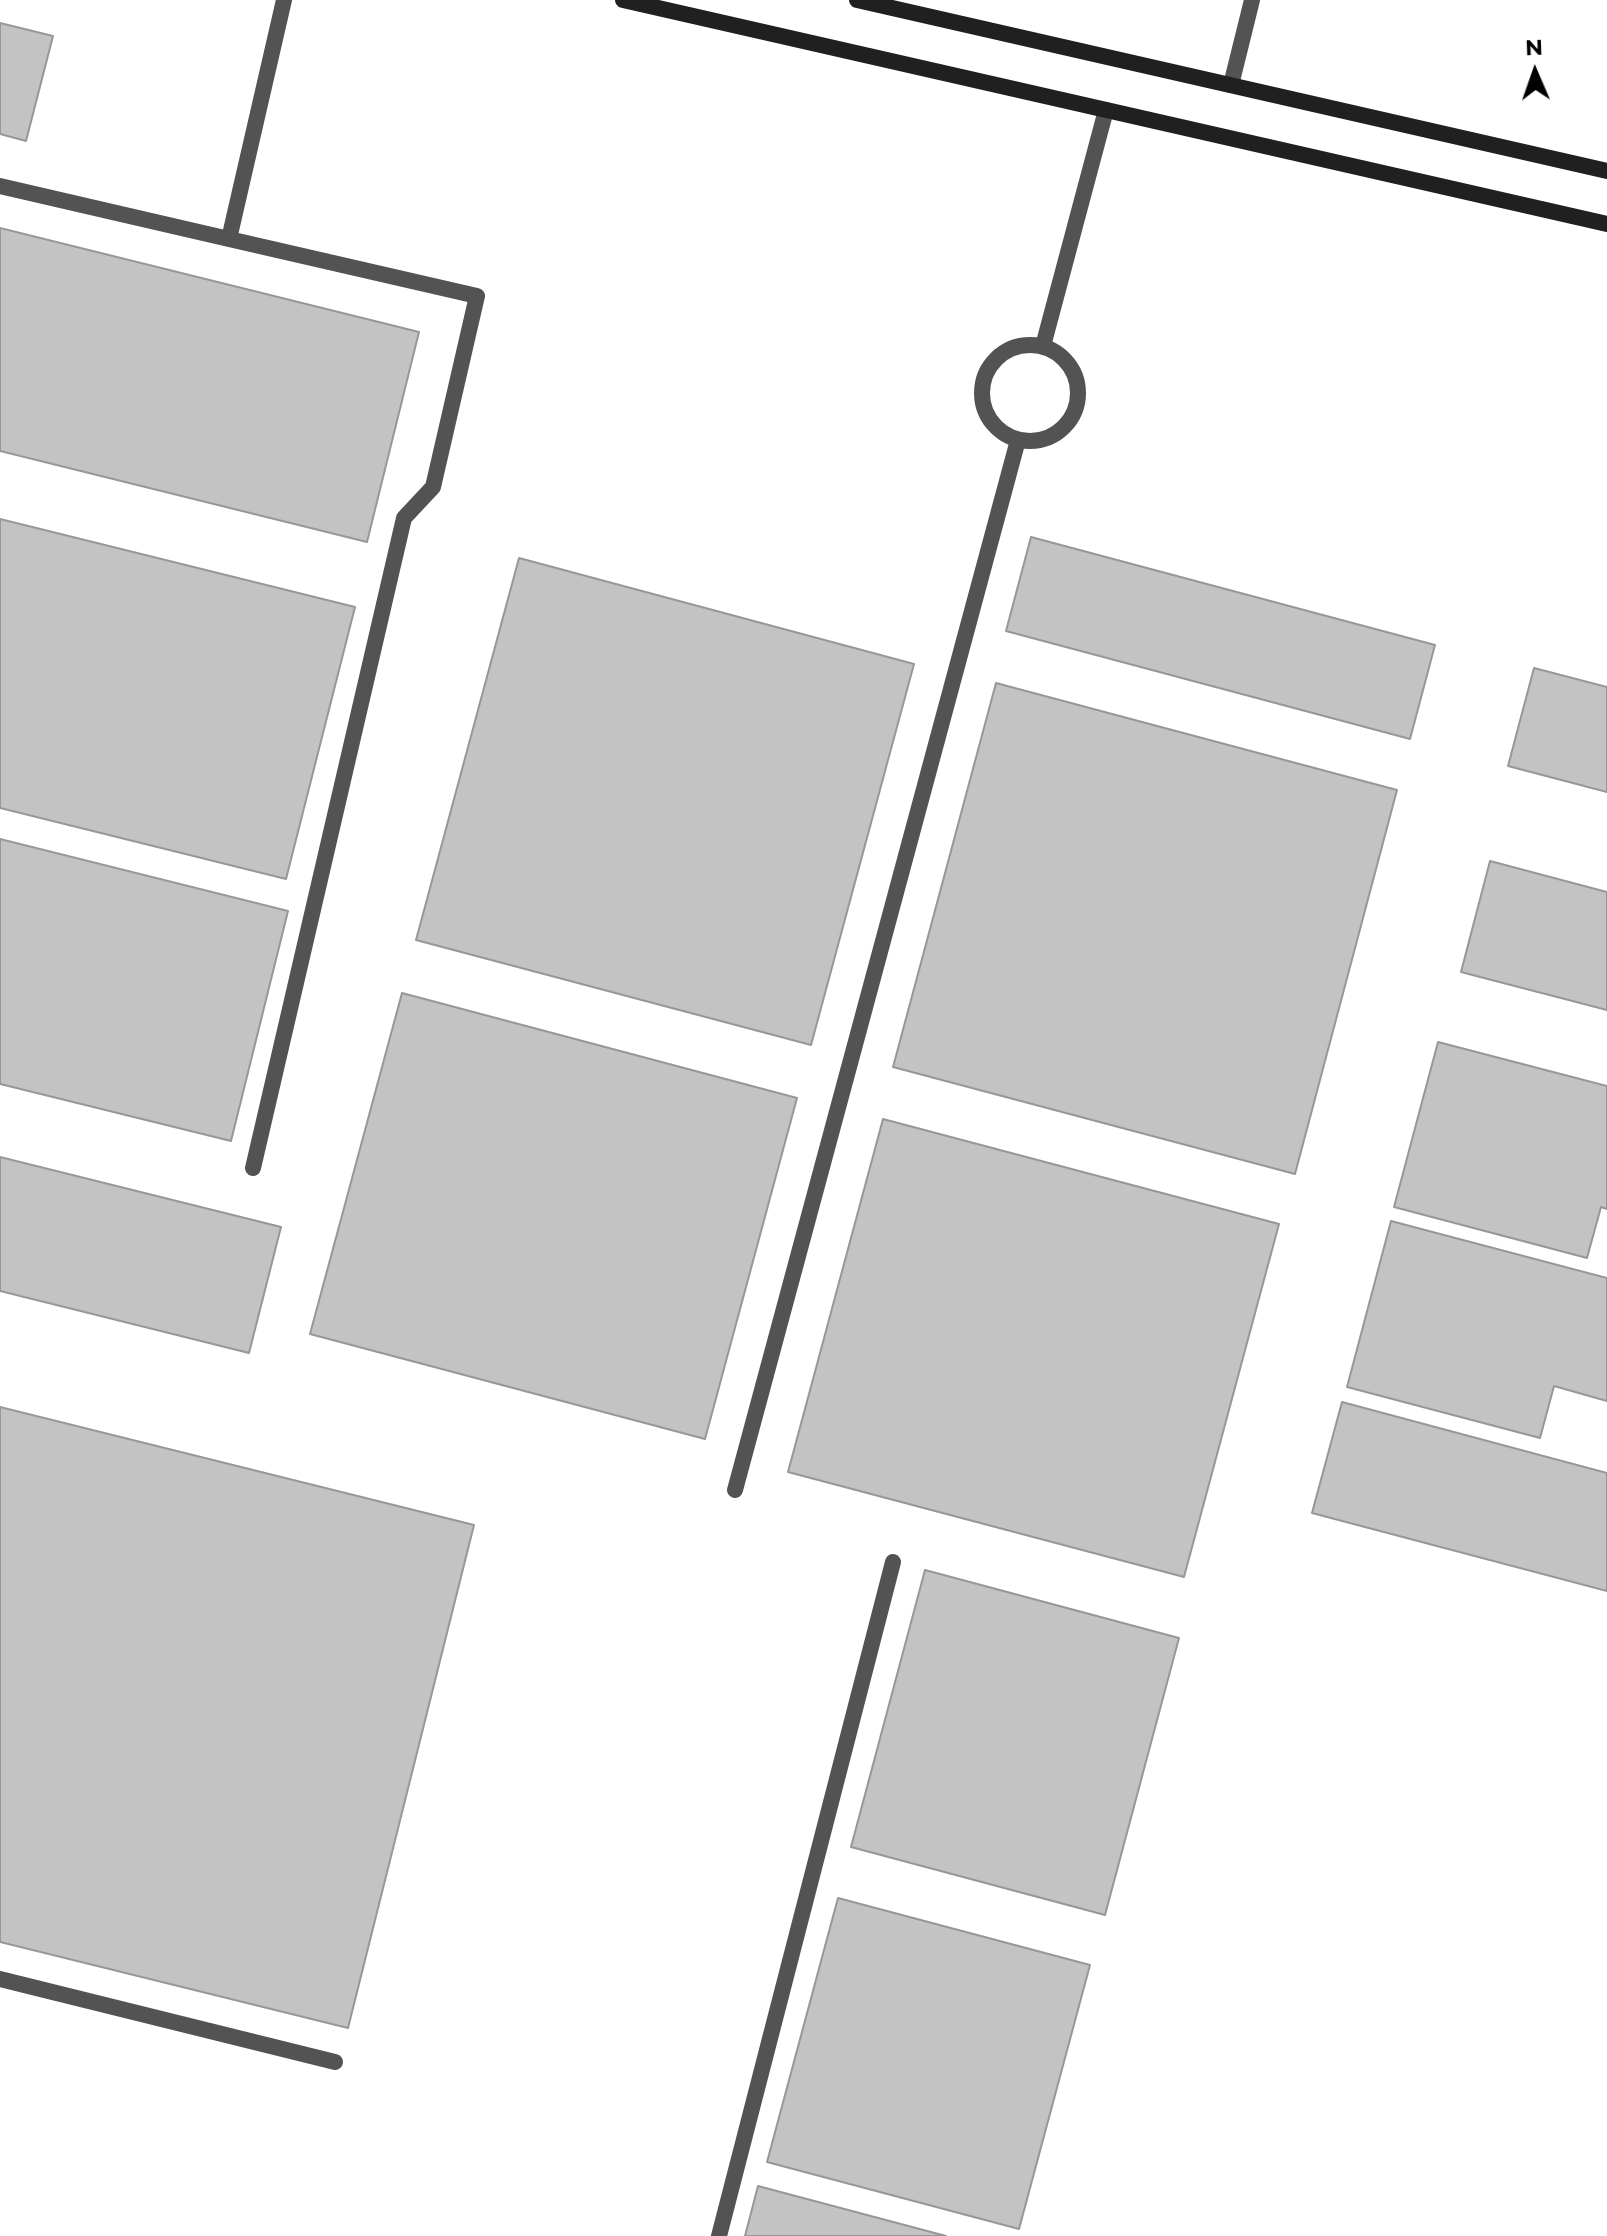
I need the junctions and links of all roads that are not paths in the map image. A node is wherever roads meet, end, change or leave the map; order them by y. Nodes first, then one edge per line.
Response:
1 (284, 0) edge
2 (623, 0) edge
3 (857, 0) edge
4 (1252, 0) edge
5 (1231, 85) junction
6 (1106, 110) junction
7 (1607, 171) edge
8 (0, 186) edge
9 (1607, 224) edge
10 (229, 239) junction
11 (1043, 346) junction
12 (1018, 440) junction
13 (253, 1168) dead end
14 (735, 1490) dead end
15 (893, 1562) dead end
16 (0, 1979) edge
17 (335, 2062) dead end
18 (719, 2236) edge

1 - 10 lane
2 - 6 street
3 - 5 street
4 - 5 lane
5 - 7 street
6 - 9 street
6 - 11 lane
8 - 10 lane
10 - 13 lane
11 - 12 lane
11 - 12 lane
12 - 14 lane
15 - 18 lane
16 - 17 lane

